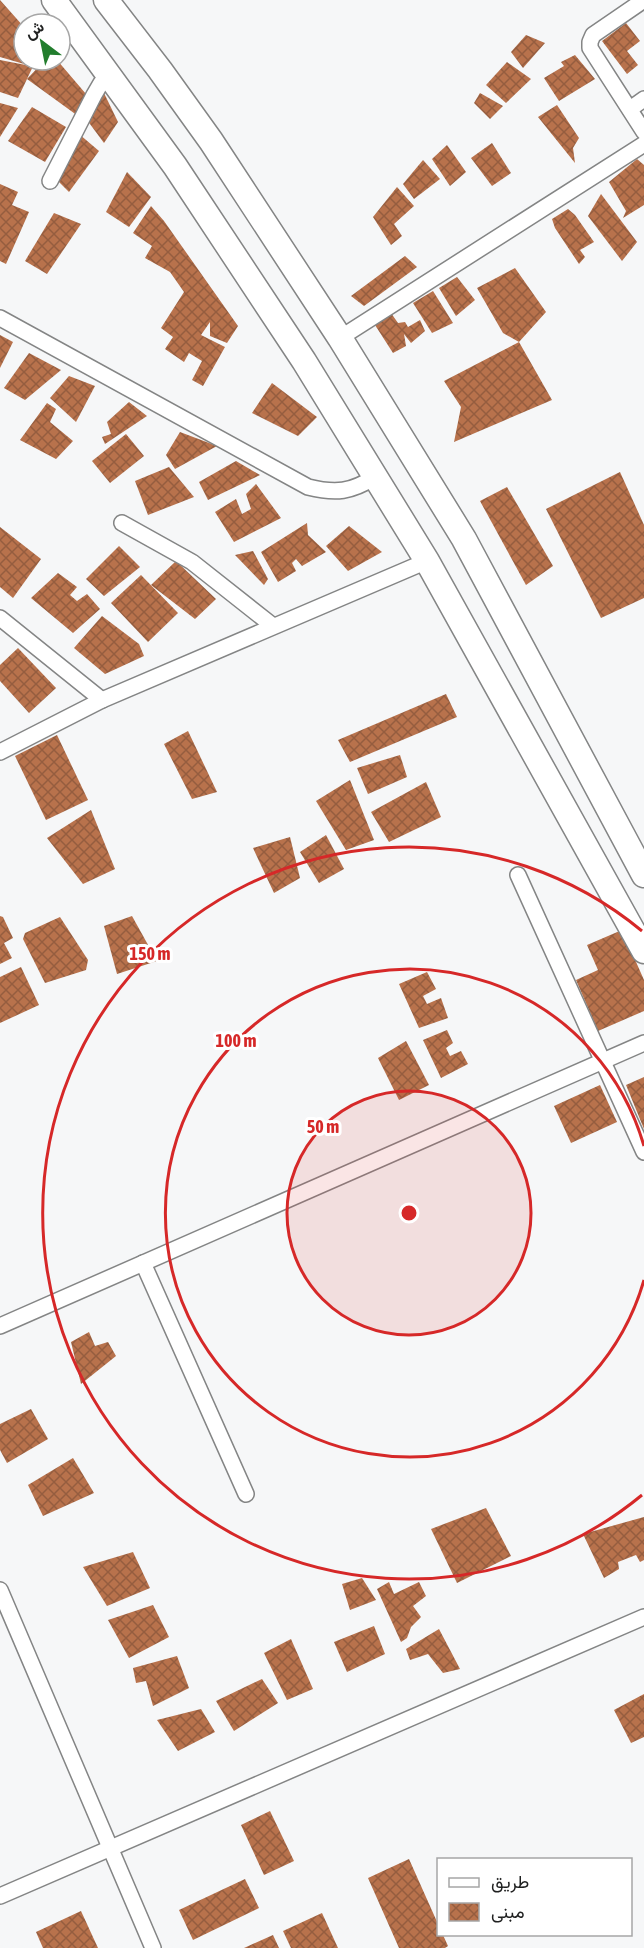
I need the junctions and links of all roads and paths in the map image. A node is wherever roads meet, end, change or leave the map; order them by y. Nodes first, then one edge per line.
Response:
1 (54, 0) edge
2 (106, 0) edge
3 (644, 0) edge
4 (110, 74) junction
5 (644, 99) edge
6 (630, 110) junction
7 (644, 132) edge
8 (644, 144) edge
9 (50, 181) dead end
10 (0, 318) edge
11 (340, 338) junction
12 (375, 477) junction
13 (122, 523) dead end
14 (427, 561) junction
15 (0, 618) edge
16 (273, 626) junction
17 (102, 700) junction
18 (0, 752) edge
19 (518, 875) dead end
20 (644, 875) edge
21 (644, 951) edge
22 (644, 1043) edge
23 (603, 1061) junction
24 (644, 1152) edge
25 (143, 1263) junction
26 (0, 1326) edge
27 (246, 1494) dead end
28 (0, 1590) edge
29 (644, 1617) edge
30 (111, 1848) junction
31 (0, 1896) edge
32 (153, 1948) edge

1 - 4 main road
2 - 11 main road
3 - 6 street
4 - 9 street
4 - 12 main road
5 - 6 street
6 - 7 street
8 - 11 street
10 - 12 street
11 - 20 main road
12 - 14 main road
13 - 16 street
14 - 16 street
14 - 21 main road
15 - 17 street
16 - 17 street
17 - 18 street
19 - 23 street
22 - 23 street
23 - 24 street
23 - 25 street
25 - 26 street
25 - 27 street
28 - 30 street
29 - 30 street
30 - 31 street
30 - 32 street

